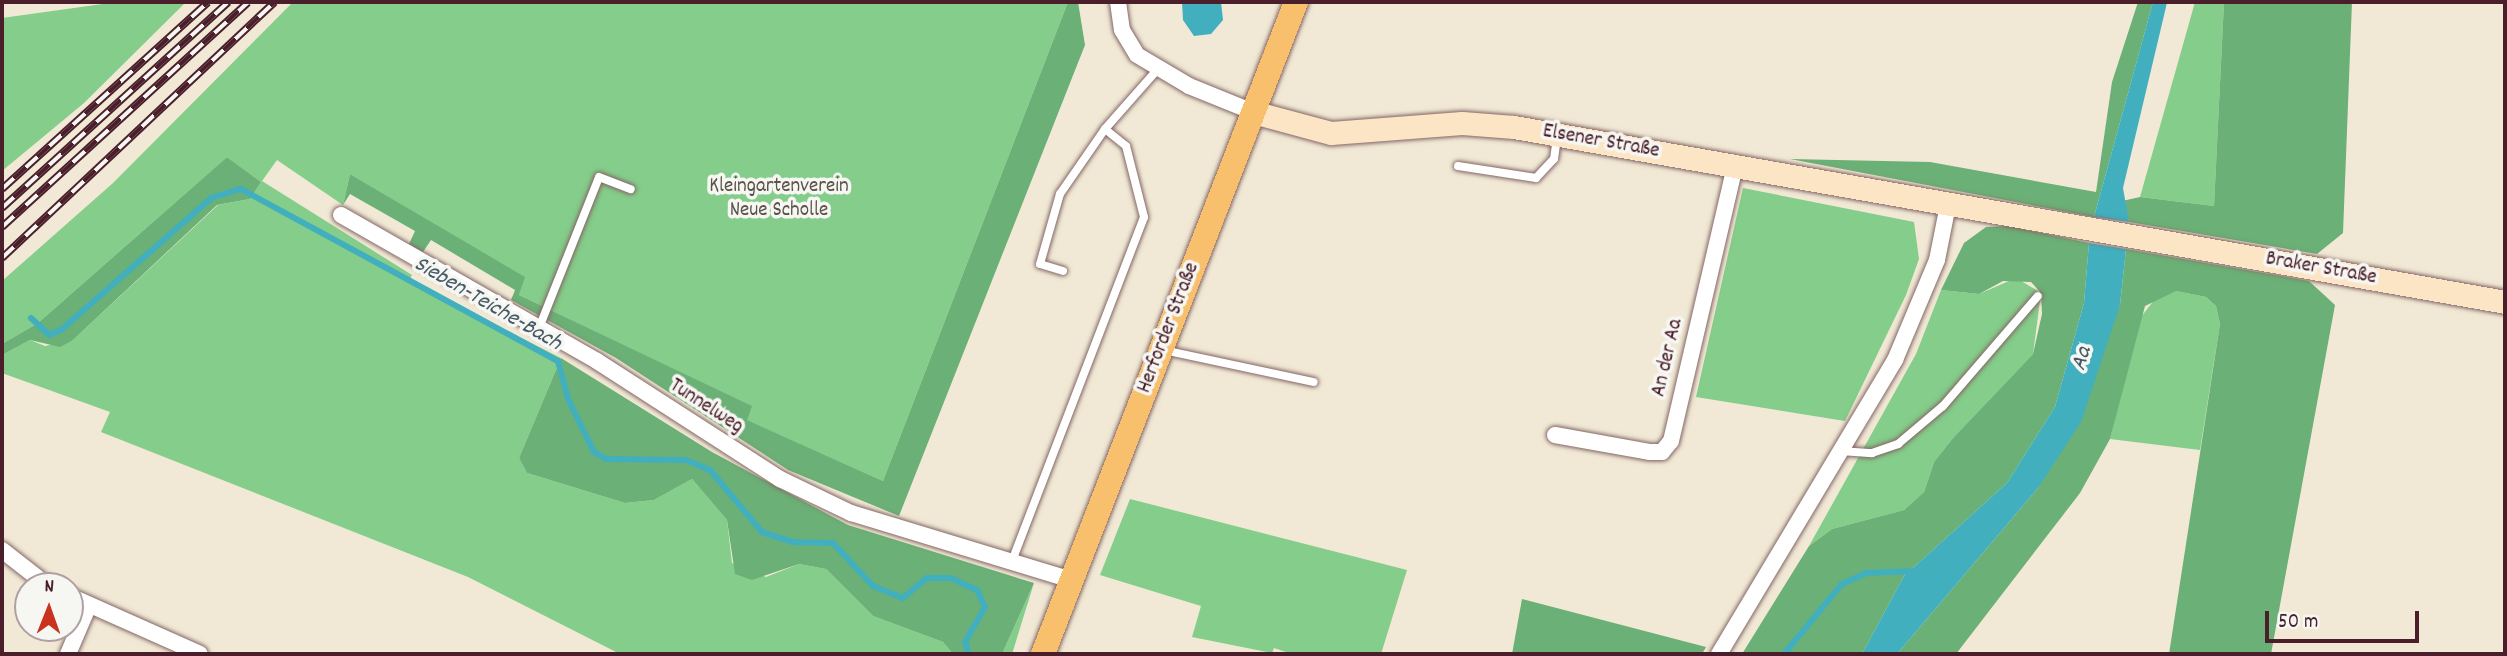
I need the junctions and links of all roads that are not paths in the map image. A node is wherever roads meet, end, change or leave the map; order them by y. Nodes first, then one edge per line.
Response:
1 (1118, 2) edge
2 (1296, 2) edge
3 (1157, 70) junction
4 (1253, 112) junction
5 (1105, 129) junction
6 (1558, 135) junction
7 (1735, 165) junction
8 (1458, 166) dead end
9 (631, 189) dead end
10 (1948, 205) junction
11 (341, 215) dead end
12 (2080, 228) joint
13 (1063, 271) dead end
14 (2038, 296) dead end
15 (2505, 302) edge
16 (539, 328) junction
17 (1160, 349) junction
18 (1314, 382) dead end
19 (1555, 435) dead end
20 (1841, 452) junction
21 (2, 550) edge
22 (1012, 561) junction
23 (30, 572) edge
24 (1072, 580) junction
25 (84, 603) edge
26 (89, 605) junction
27 (68, 654) edge
28 (200, 654) edge
29 (1043, 654) edge
30 (1719, 654) edge

1 - 3 street
2 - 4 main road, Herforder Straße
3 - 4 street
3 - 5 lane
4 - 6 main road, Elsener Straße
4 - 17 main road, Herforder Straße
5 - 13 lane
5 - 22 lane
6 - 7 main road, Elsener Straße
6 - 8 lane
7 - 10 main road, Elsener Straße
7 - 19 street, An der Aa
9 - 16 lane
10 - 12 main road, Elsener Straße
10 - 20 street
11 - 16 street, Tunnelweg
12 - 15 main road, Braker Straße
14 - 20 lane
16 - 22 street, Tunnelweg
17 - 18 lane
17 - 24 main road, Herforder Straße
20 - 30 street
21 - 23 street
22 - 24 street, Tunnelweg
24 - 29 main road, Herforder Straße
25 - 26 street
26 - 27 street
26 - 28 street

